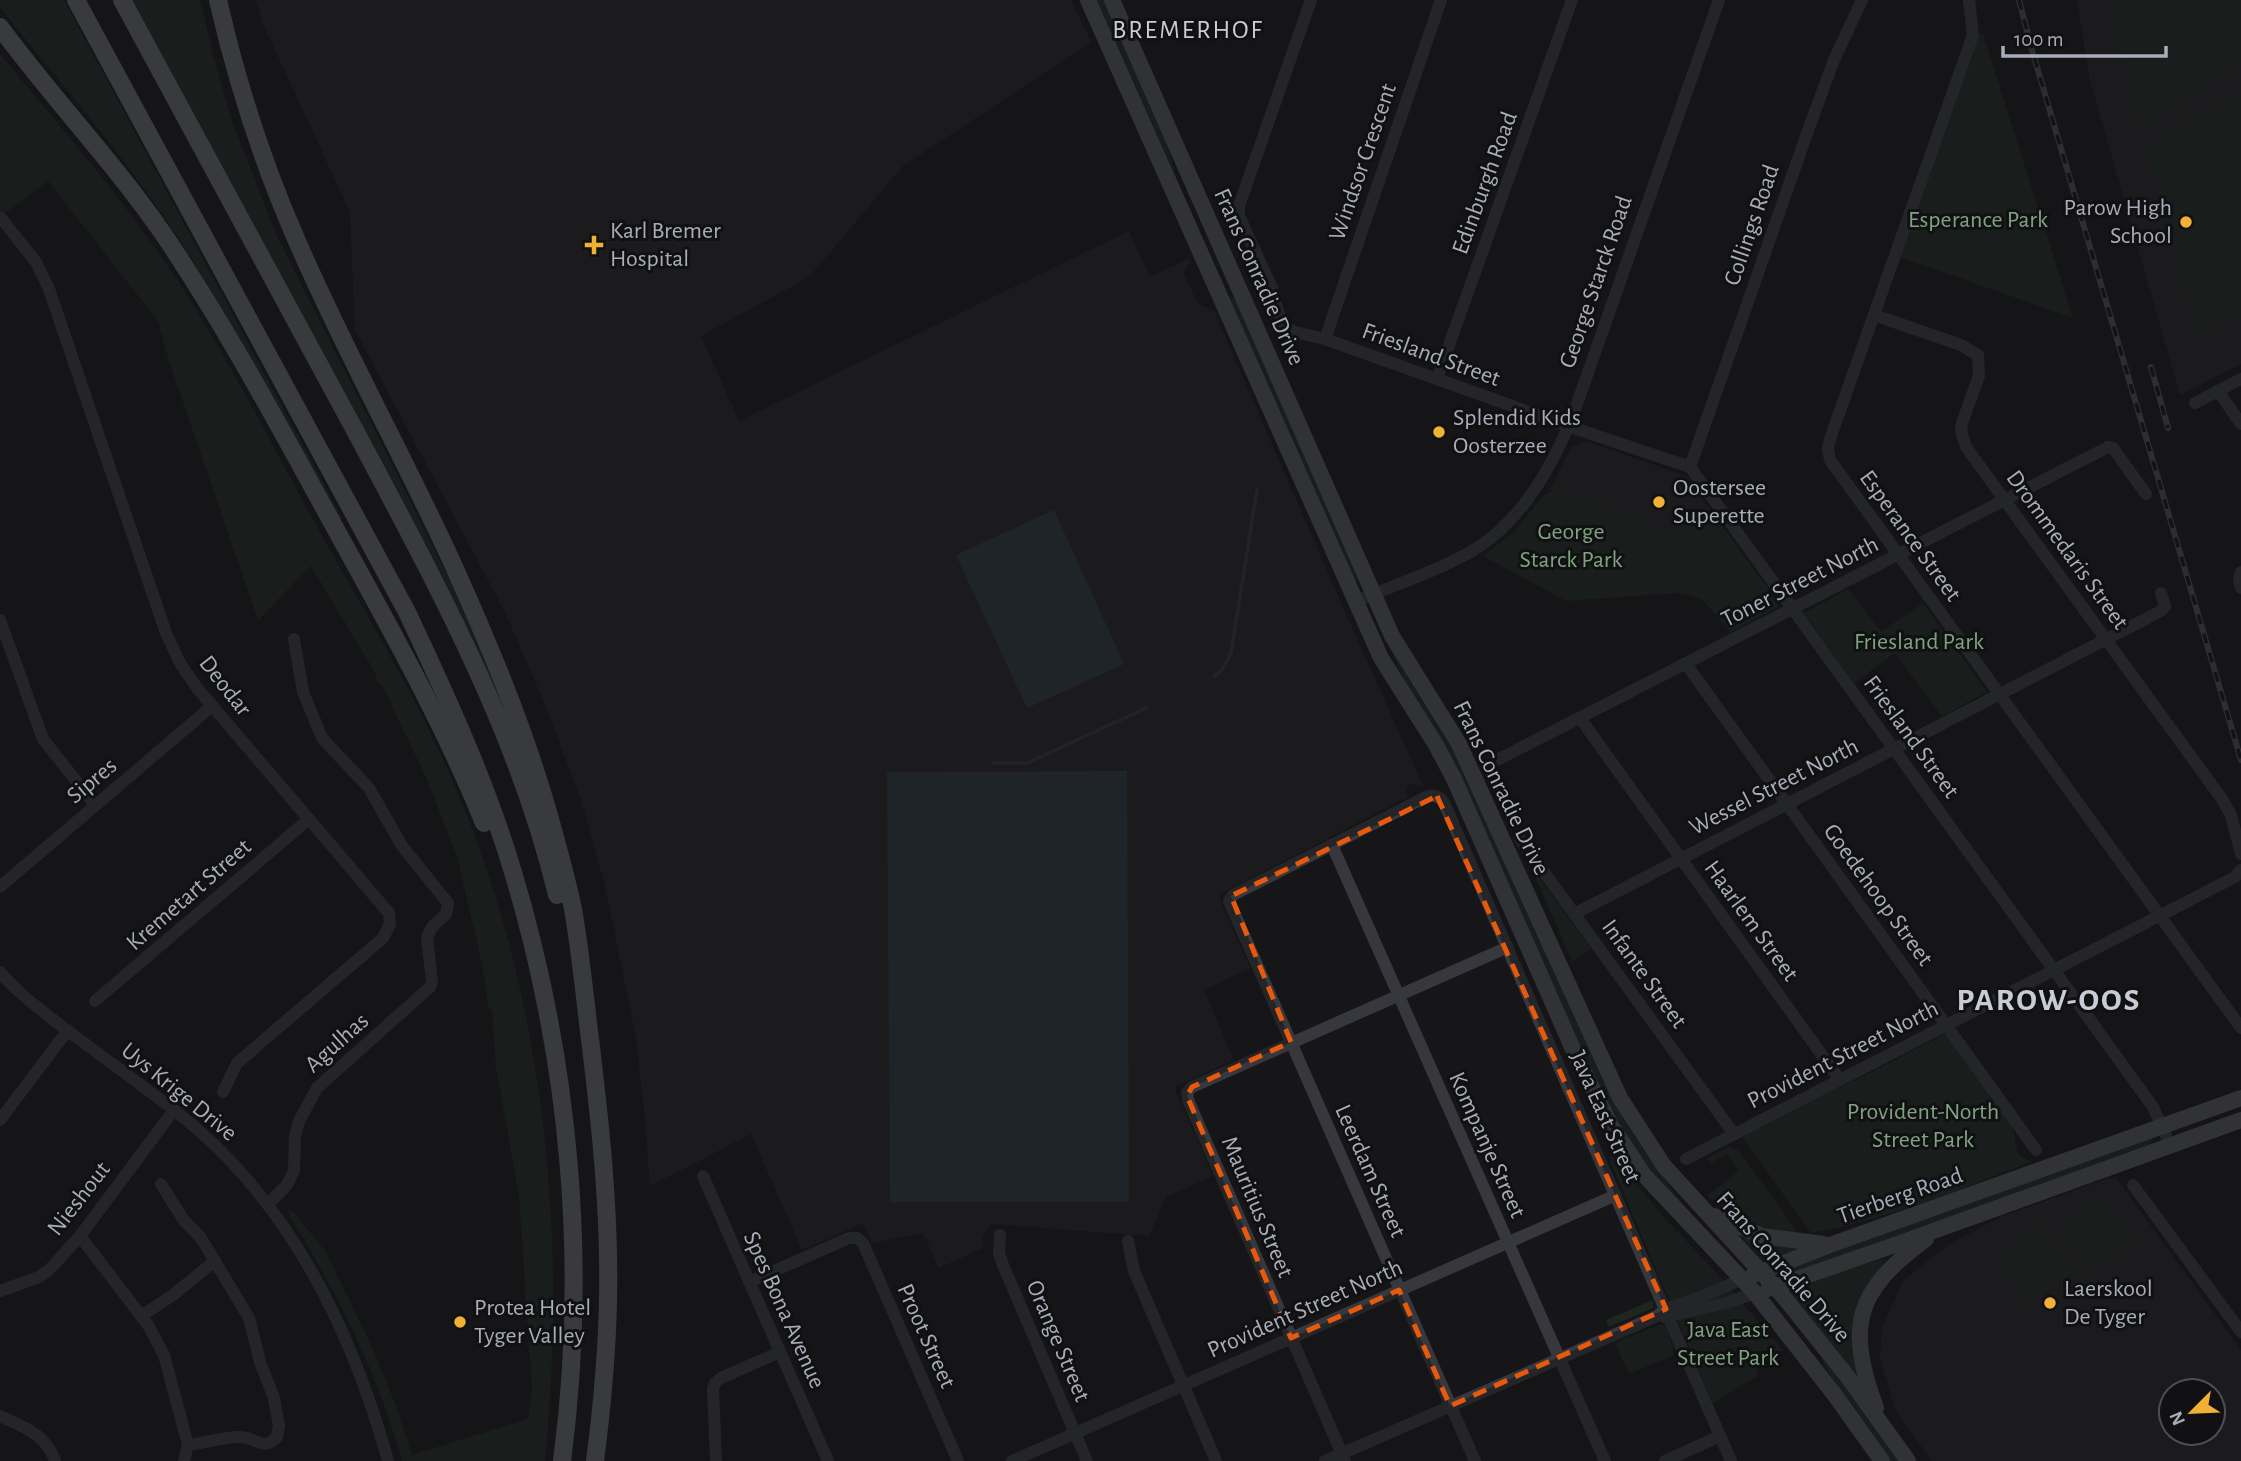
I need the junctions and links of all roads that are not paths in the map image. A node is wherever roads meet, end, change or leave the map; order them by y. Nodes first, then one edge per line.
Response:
1 (76, 0) edge
2 (122, 0) edge
3 (218, 0) edge
4 (1088, 0) edge
5 (1112, 0) edge
6 (1311, 0) edge
7 (1441, 0) edge
8 (1572, 0) edge
9 (1719, 0) edge
10 (1862, 0) edge
11 (1969, 0) edge
12 (0, 27) edge
13 (0, 217) edge
14 (1874, 315) junction
15 (1320, 338) junction
16 (1437, 379) junction
17 (2241, 379) edge
18 (2218, 391) junction
19 (2195, 403) dead end
20 (2241, 424) edge
21 (1568, 426) junction
22 (1690, 467) junction
23 (2146, 494) dead end
24 (2005, 500) junction
25 (1898, 555) junction
26 (2241, 572) edge
27 (2241, 588) edge
28 (2161, 593) dead end
29 (1374, 594) junction
30 (1355, 602) junction
31 (1793, 609) junction
32 (0, 620) edge
33 (294, 639) dead end
34 (2105, 640) junction
35 (1686, 664) junction
36 (2000, 695) junction
37 (212, 706) junction
38 (1580, 718) junction
39 (1894, 749) junction
40 (1494, 761) dead end
41 (1787, 804) junction
42 (95, 805) junction
43 (309, 818) junction
44 (1520, 839) dead end
45 (1332, 845) junction
46 (2241, 853) edge
47 (1680, 859) junction
48 (2241, 870) edge
49 (0, 887) edge
50 (1574, 914) junction
51 (2159, 916) junction
52 (530, 933) junction
53 (1508, 947) junction
54 (2053, 970) junction
55 (0, 972) edge
56 (1398, 995) junction
57 (95, 1002) dead end
58 (1947, 1026) junction
59 (2241, 1028) edge
60 (68, 1030) junction
61 (1291, 1042) junction
62 (592, 1060) junction
63 (1840, 1080) junction
64 (223, 1092) dead end
65 (2241, 1098) edge
66 (174, 1110) junction
67 (0, 1120) edge
68 (2241, 1120) edge
69 (2166, 1124) junction
70 (1734, 1135) junction
71 (2175, 1143) junction
72 (2036, 1150) dead end
73 (1686, 1160) dead end
74 (703, 1176) dead end
75 (161, 1184) dead end
76 (2133, 1185) dead end
77 (1616, 1195) junction
78 (268, 1204) junction
79 (1706, 1213) junction
80 (1942, 1227) junction
81 (1000, 1235) dead end
82 (80, 1236) junction
83 (1128, 1241) dead end
84 (1507, 1242) junction
85 (1830, 1245) junction
86 (215, 1261) junction
87 (1762, 1272) junction
88 (1742, 1279) junction
89 (749, 1282) junction
90 (1774, 1287) junction
91 (1399, 1290) junction
92 (0, 1291) edge
93 (1755, 1293) junction
94 (1664, 1314) junction
95 (141, 1316) junction
96 (2241, 1332) edge
97 (1291, 1338) junction
98 (780, 1352) junction
99 (1558, 1358) junction
100 (1184, 1385) junction
101 (1450, 1406) junction
102 (0, 1416) edge
103 (1883, 1427) junction
104 (1075, 1433) junction
105 (1720, 1436) junction
106 (194, 1444) junction
107 (1343, 1457) edge
108 (55, 1461) edge
109 (184, 1461) edge
110 (388, 1461) edge
111 (562, 1461) edge
112 (596, 1461) edge
113 (716, 1461) edge
114 (828, 1461) edge
115 (958, 1461) edge
116 (1012, 1461) edge
117 (1087, 1461) edge
118 (1216, 1461) edge
119 (1325, 1461) edge
120 (1475, 1461) edge
121 (1605, 1461) edge
122 (1665, 1461) edge
123 (1731, 1461) edge
124 (1882, 1461) edge
125 (1908, 1461) edge

1 - 52 highway
2 - 62 highway
3 - 62 highway
4 - 30 main road, Frans Conradie Drive
5 - 29 main road, Frans Conradie Drive
6 - 15 street, Friesland Street
7 - 15 street, Windsor Crescent
8 - 16 street, Edinburgh Road
9 - 21 street, George Starck Road
10 - 22 street, Collings Road
11 - 14 street, Esperance Street
12 - 52 highway
13 - 37 street, Deodar
14 - 24 street, Drommedaris Street
14 - 25 street, Esperance Street
15 - 16 street, Friesland Street
16 - 21 street, Friesland Street
17 - 18 street
18 - 19 street
18 - 20 street
21 - 22 street, Friesland Street
21 - 29 street, George Starck Road
22 - 31 street, Friesland Street
23 - 24 street, Toner Street North
24 - 25 street, Toner Street North
24 - 34 street, Drommedaris Street
25 - 31 street, Toner Street North
25 - 36 street, Esperance Street
26 - 27 street
28 - 34 street, Wessel Street North
29 - 30 street, George Starck Road
29 - 79 main road, Frans Conradie Drive
30 - 88 main road, Frans Conradie Drive
31 - 35 street, Toner Street North
31 - 39 street, Friesland Street
32 - 42 street
33 - 78 street, Agulhas
34 - 36 street, Wessel Street North
34 - 46 street, Drommedaris Street
35 - 38 street, Toner Street North
35 - 41 street, Goedehoop Street
36 - 39 street, Wessel Street North
36 - 51 street, Esperance Street
37 - 42 street, Sipres
37 - 43 street, Deodar
38 - 40 street, Toner Street North
38 - 47 street, Haarlem Street
39 - 41 street, Wessel Street North
39 - 54 street, Friesland Street
41 - 47 street, Wessel Street North
41 - 58 street, Goedehoop Street
42 - 49 street, Sipres
43 - 57 street, Kremetart Street
43 - 64 street, Deodar
44 - 50 street, Infante Street
45 - 53 street, Java East Street
45 - 56 street, Kompanje Street
45 - 61 street, Leerdam Street
47 - 50 street, Wessel Street North
47 - 63 street, Haarlem Street
48 - 51 street, Provident Street North
50 - 70 street, Infante Street
51 - 54 street, Provident Street North
51 - 59 street, Esperance Street
52 - 111 highway
53 - 56 street
53 - 77 street, Java East Street
54 - 58 street, Provident Street North
54 - 69 street, Friesland Street
55 - 60 street, Uys Krige Drive
56 - 61 street
56 - 84 street, Kompanje Street
58 - 63 street, Provident Street North
58 - 72 street, Goedehoop Street
60 - 66 street, Uys Krige Drive
60 - 67 street
61 - 91 street, Leerdam Street
61 - 97 street, Mauritius Street
62 - 112 highway
63 - 70 street, Provident Street North
65 - 69 main road, Tierberg Road
66 - 78 street, Uys Krige Drive
66 - 82 street, Nieshout
68 - 71 main road, Tierberg Road
69 - 71 street, Friesland Street
69 - 85 main road, Tierberg Road
70 - 73 street, Provident Street North
71 - 80 main road, Tierberg Road
74 - 89 street, Spes Bona Avenue
75 - 86 street
76 - 96 street
77 - 84 street, Provident Street North
77 - 94 street, Java East Street
78 - 110 street, Uys Krige Drive
79 - 85 main road
79 - 87 main road, Frans Conradie Drive
80 - 90 main road, Tierberg Road
80 - 103 main road
81 - 104 street, Orange Street
82 - 92 street, Nieshout
82 - 95 street
83 - 100 street
84 - 91 street, Provident Street North
84 - 99 street, Kompanje Street
85 - 87 main road, Tierberg Road
86 - 95 street
86 - 106 street
87 - 88 main road, Tierberg Road
87 - 90 main road, Frans Conradie Drive
88 - 93 main road, Frans Conradie Drive
88 - 94 street, Tierberg Road
89 - 98 street, Spes Bona Avenue
89 - 115 street, Proot Street
90 - 93 main road, Tierberg Road
90 - 103 main road, Frans Conradie Drive
91 - 97 street, Provident Street North
91 - 101 street, Leerdam Street
93 - 94 street, Tierberg Road
93 - 124 main road, Frans Conradie Drive
94 - 99 street, Tierberg Road
94 - 105 street, Java East Street
95 - 106 street
97 - 100 street, Provident Street North
97 - 107 street, Mauritius Street
98 - 113 street
98 - 114 street, Spes Bona Avenue
99 - 101 street, Tierberg Road
99 - 121 street, Kompanje Street
100 - 104 street, Provident Street North
100 - 118 street
101 - 107 street, Tierberg Road
101 - 120 street, Leerdam Street
102 - 108 street
103 - 125 main road, Frans Conradie Drive
104 - 116 street, Provident Street North
104 - 117 street, Orange Street
105 - 122 street
105 - 123 street, Java East Street
106 - 109 street
107 - 119 street, Tierberg Road

